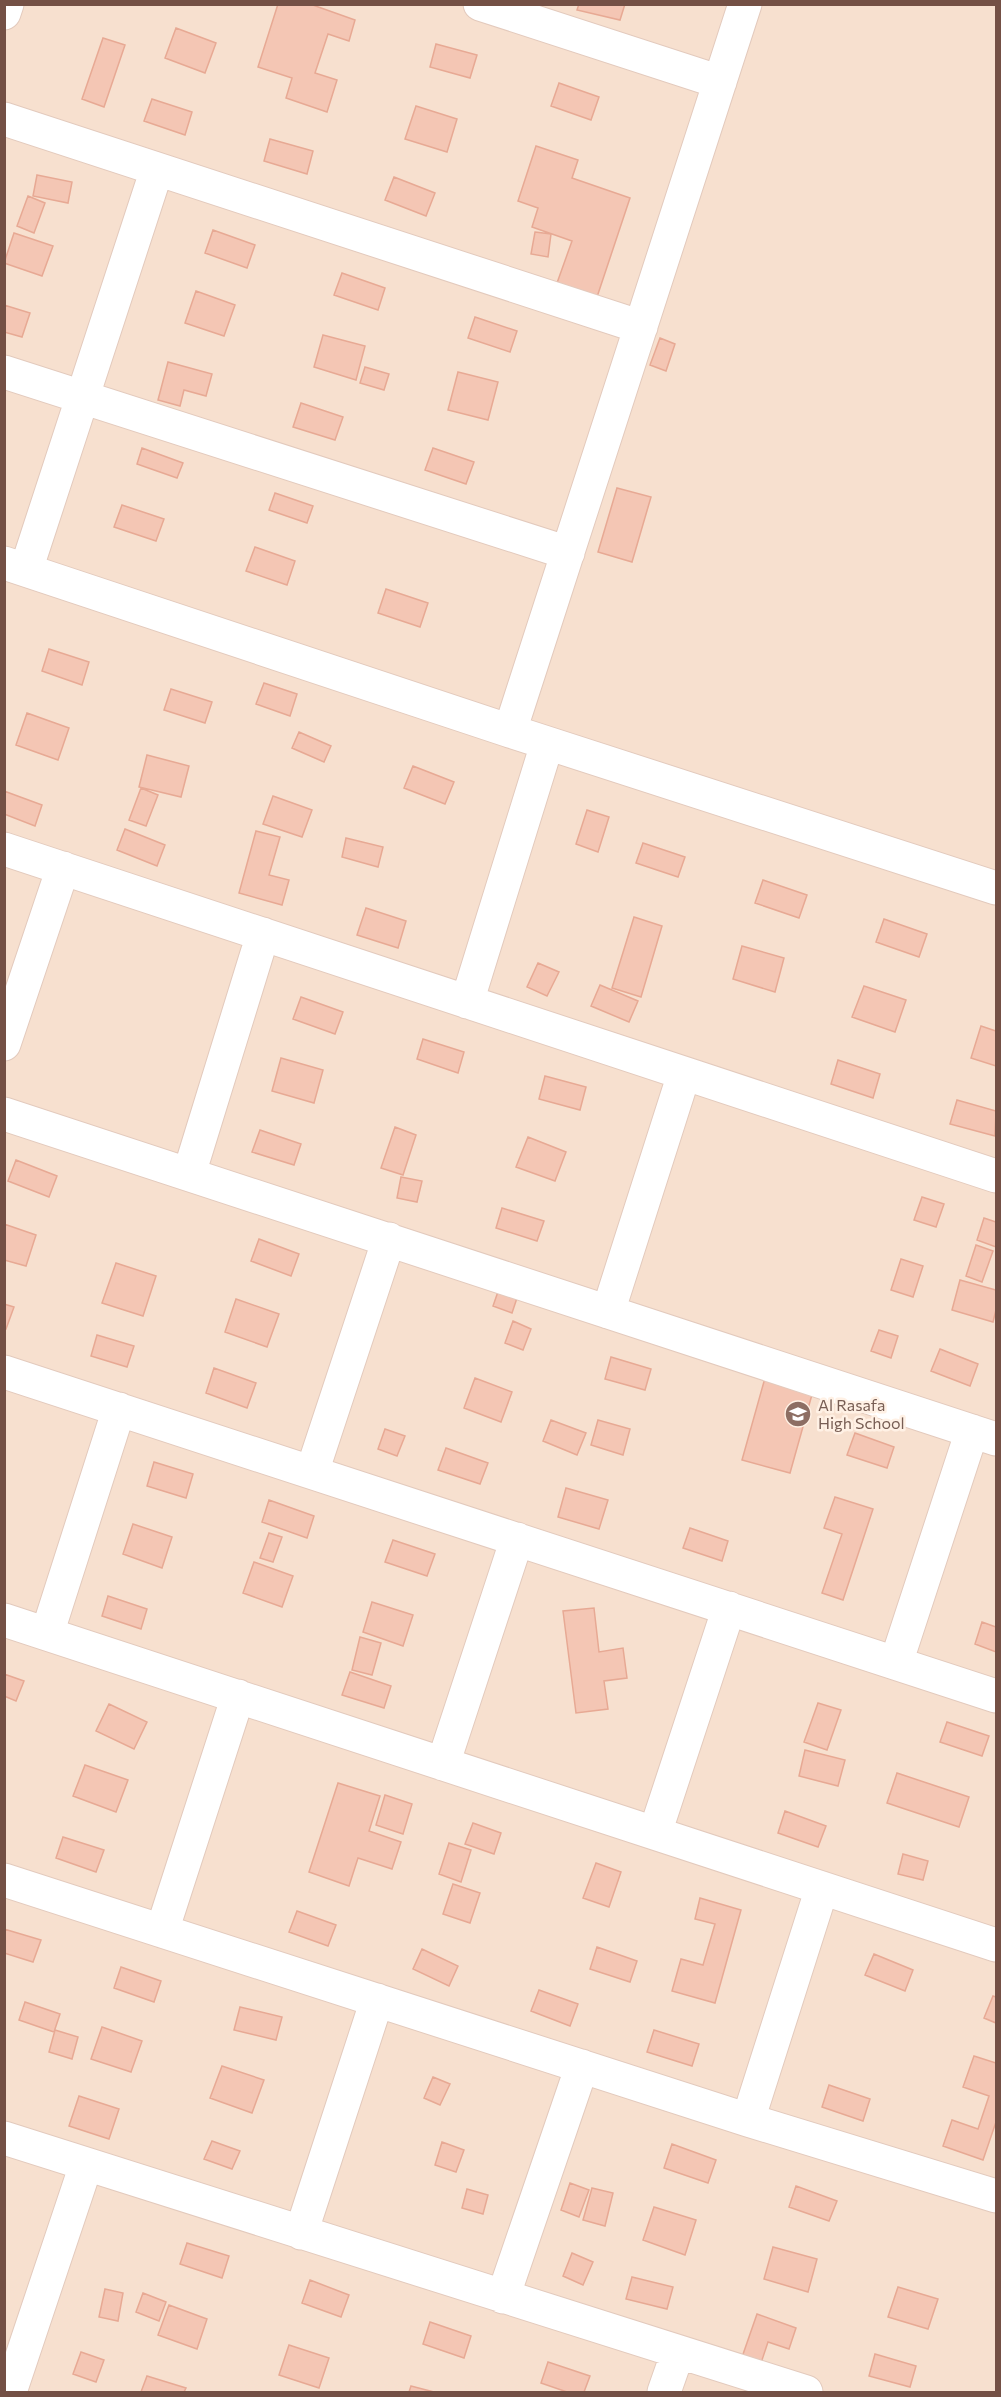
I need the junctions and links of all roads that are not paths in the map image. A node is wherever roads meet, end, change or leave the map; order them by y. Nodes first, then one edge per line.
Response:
1 (7, 4) edge
2 (480, 4) edge
3 (745, 4) edge
4 (4, 14) edge
5 (720, 82) junction
6 (4, 119) edge
7 (157, 169) junction
8 (641, 327) junction
9 (4, 372) edge
10 (82, 397) junction
11 (568, 553) junction
12 (15, 567) edge
13 (510, 731) junction
14 (548, 744) junction
15 (4, 849) edge
16 (63, 868) junction
17 (996, 888) edge
18 (262, 934) junction
19 (467, 1002) junction
20 (4, 1044) edge
21 (684, 1074) junction
22 (4, 1114) edge
23 (189, 1174) junction
24 (996, 1176) edge
25 (389, 1239) junction
26 (608, 1312) junction
27 (4, 1372) edge
28 (119, 1409) junction
29 (984, 1435) edge
30 (312, 1472) junction
31 (516, 1539) junction
32 (729, 1608) junction
33 (4, 1620) edge
34 (47, 1634) junction
35 (896, 1663) junction
36 (238, 1696) junction
37 (996, 1696) edge
38 (443, 1764) junction
39 (655, 1833) junction
40 (4, 1880) edge
41 (822, 1888) junction
42 (162, 1931) junction
43 (996, 1945) edge
44 (377, 2000) junction
45 (582, 2066) junction
46 (748, 2120) junction
47 (4, 2138) edge
48 (86, 2164) junction
49 (996, 2196) edge
50 (301, 2233) junction
51 (503, 2297) junction
52 (678, 2352) junction
53 (10, 2392) edge
54 (664, 2392) edge
55 (806, 2392) edge

1 - 4 street
2 - 5 street
3 - 5 street
5 - 8 street
6 - 7 street
7 - 8 street
7 - 10 street
8 - 11 street
9 - 10 street
10 - 11 street
10 - 12 street
11 - 13 street
12 - 13 street
13 - 14 street
14 - 17 street
14 - 19 street
15 - 16 street
16 - 18 street
16 - 20 street
18 - 19 street
18 - 23 street
19 - 21 street
21 - 24 street
21 - 26 street
22 - 23 street
23 - 25 street
25 - 26 street
25 - 30 street
26 - 29 street
27 - 28 street
28 - 30 street
28 - 34 street
29 - 35 street
30 - 31 street
31 - 32 street
31 - 38 street
32 - 35 street
32 - 39 street
33 - 34 street
34 - 36 street
35 - 37 street
36 - 38 street
36 - 42 street
38 - 39 street
39 - 41 street
40 - 42 street
41 - 43 street
41 - 46 street
42 - 44 street
44 - 45 street
44 - 50 street
45 - 46 street
45 - 51 street
46 - 49 street
47 - 48 street
48 - 50 street
48 - 53 street
50 - 51 street
51 - 52 street
52 - 54 street
52 - 55 street

